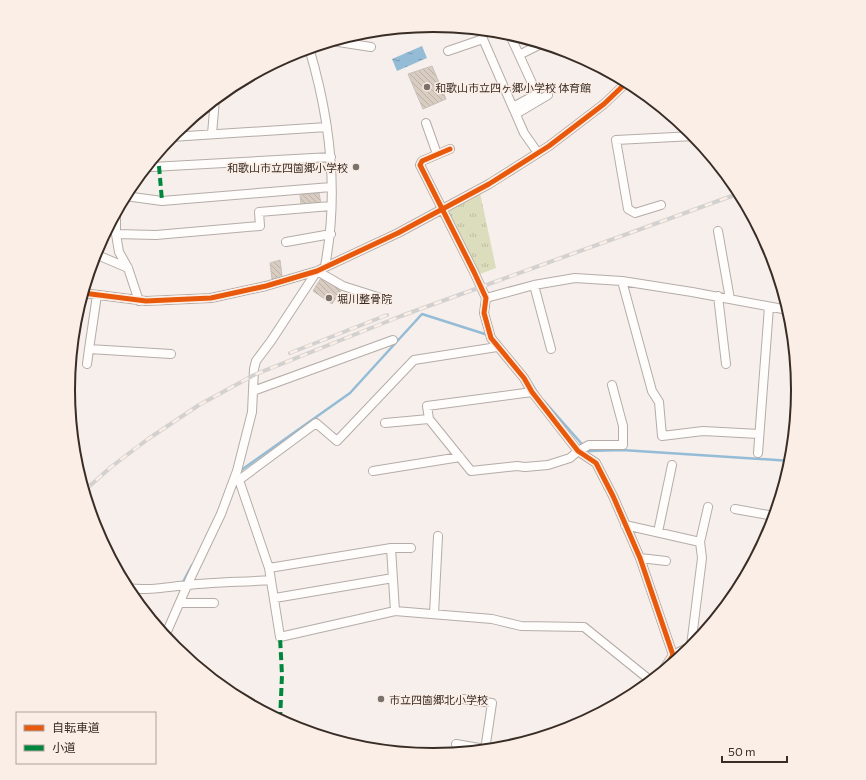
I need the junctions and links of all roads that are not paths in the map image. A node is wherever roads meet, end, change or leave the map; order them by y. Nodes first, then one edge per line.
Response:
1 (513, 41) edge
2 (345, 43) edge
3 (371, 47) dead end
4 (535, 47) edge
5 (448, 51) dead end
6 (311, 54) edge
7 (519, 55) junction
8 (623, 86) edge
9 (548, 94) dead end
10 (214, 107) edge
11 (514, 110) junction
12 (426, 123) dead end
13 (327, 127) junction
14 (212, 134) junction
15 (181, 136) edge
16 (685, 136) edge
17 (450, 148) dead end
18 (538, 153) junction
19 (437, 154) junction
20 (331, 157) junction
21 (153, 167) edge
22 (332, 187) junction
23 (131, 197) edge
24 (661, 205) dead end
25 (331, 206) junction
26 (442, 210) junction
27 (116, 224) edge
28 (718, 231) dead end
29 (116, 234) junction
30 (330, 234) junction
31 (286, 242) dead end
32 (101, 256) edge
33 (325, 266) junction
34 (128, 268) junction
35 (317, 271) junction
36 (622, 282) junction
37 (534, 285) junction
38 (88, 294) edge
39 (97, 295) junction
40 (718, 296) junction
41 (486, 298) junction
42 (730, 299) junction
43 (387, 300) dead end
44 (139, 301) junction
45 (769, 306) junction
46 (782, 309) edge
47 (393, 340) dead end
48 (497, 347) junction
49 (89, 348) junction
50 (551, 349) dead end
51 (171, 354) dead end
52 (87, 364) dead end
53 (726, 364) dead end
54 (612, 385) dead end
55 (253, 390) junction
56 (532, 392) junction
57 (429, 419) junction
58 (385, 423) dead end
59 (759, 434) junction
60 (582, 449) junction
61 (758, 453) dead end
62 (460, 457) junction
63 (672, 465) dead end
64 (372, 470) dead end
65 (237, 476) junction
66 (708, 507) dead end
67 (735, 509) dead end
68 (768, 515) edge
69 (625, 524) junction
70 (658, 532) junction
71 (438, 536) dead end
72 (700, 542) junction
73 (391, 548) junction
74 (411, 548) dead end
75 (640, 558) junction
76 (666, 561) dead end
77 (269, 568) junction
78 (393, 578) junction
79 (271, 580) junction
80 (188, 585) junction
81 (135, 589) edge
82 (275, 598) junction
83 (180, 602) junction
84 (214, 603) dead end
85 (395, 611) junction
86 (434, 614) junction
87 (168, 630) edge
88 (692, 636) edge
89 (673, 655) edge
90 (646, 677) edge
91 (464, 698) dead end
92 (456, 744) dead end
93 (486, 744) edge
94 (468, 746) edge

1 - 7 street
2 - 3 street
4 - 7 street
5 - 11 street
6 - 13 street
7 - 11 street
8 - 18 street
9 - 11 street
10 - 14 street
11 - 18 street
12 - 19 street
13 - 14 street
13 - 20 street
14 - 15 street
16 - 24 street
17 - 19 street
18 - 26 street
19 - 26 street
20 - 21 street
20 - 22 street
22 - 23 street
22 - 25 street
25 - 29 street
25 - 30 street
26 - 33 street
26 - 41 street
27 - 29 street
28 - 42 street
29 - 34 street
30 - 31 street
30 - 33 street
32 - 34 street
33 - 35 street
34 - 44 street
35 - 43 street
35 - 44 street
35 - 55 street
36 - 37 street
36 - 40 street
36 - 59 street
37 - 41 street
37 - 50 street
38 - 39 street
39 - 44 street
39 - 49 street
40 - 42 street
40 - 53 street
41 - 48 street
42 - 45 street
45 - 46 street
45 - 59 street
47 - 55 street
48 - 56 street
48 - 65 street
49 - 51 street
49 - 52 street
54 - 60 street
55 - 65 street
56 - 57 street
56 - 60 street
57 - 58 street
57 - 62 street
59 - 61 street
60 - 62 street
60 - 69 street
62 - 64 street
63 - 70 street
65 - 77 street
65 - 80 street
66 - 72 street
67 - 68 street
69 - 70 street
69 - 75 street
70 - 72 street
71 - 86 street
72 - 88 street
73 - 74 street
73 - 77 street
73 - 78 street
75 - 76 street
75 - 89 street
77 - 79 street
78 - 82 street
78 - 85 street
79 - 80 street
79 - 82 street
80 - 81 street
80 - 83 street
82 - 85 street
83 - 84 street
83 - 87 street
85 - 86 street
86 - 90 street
91 - 93 street
92 - 94 street

